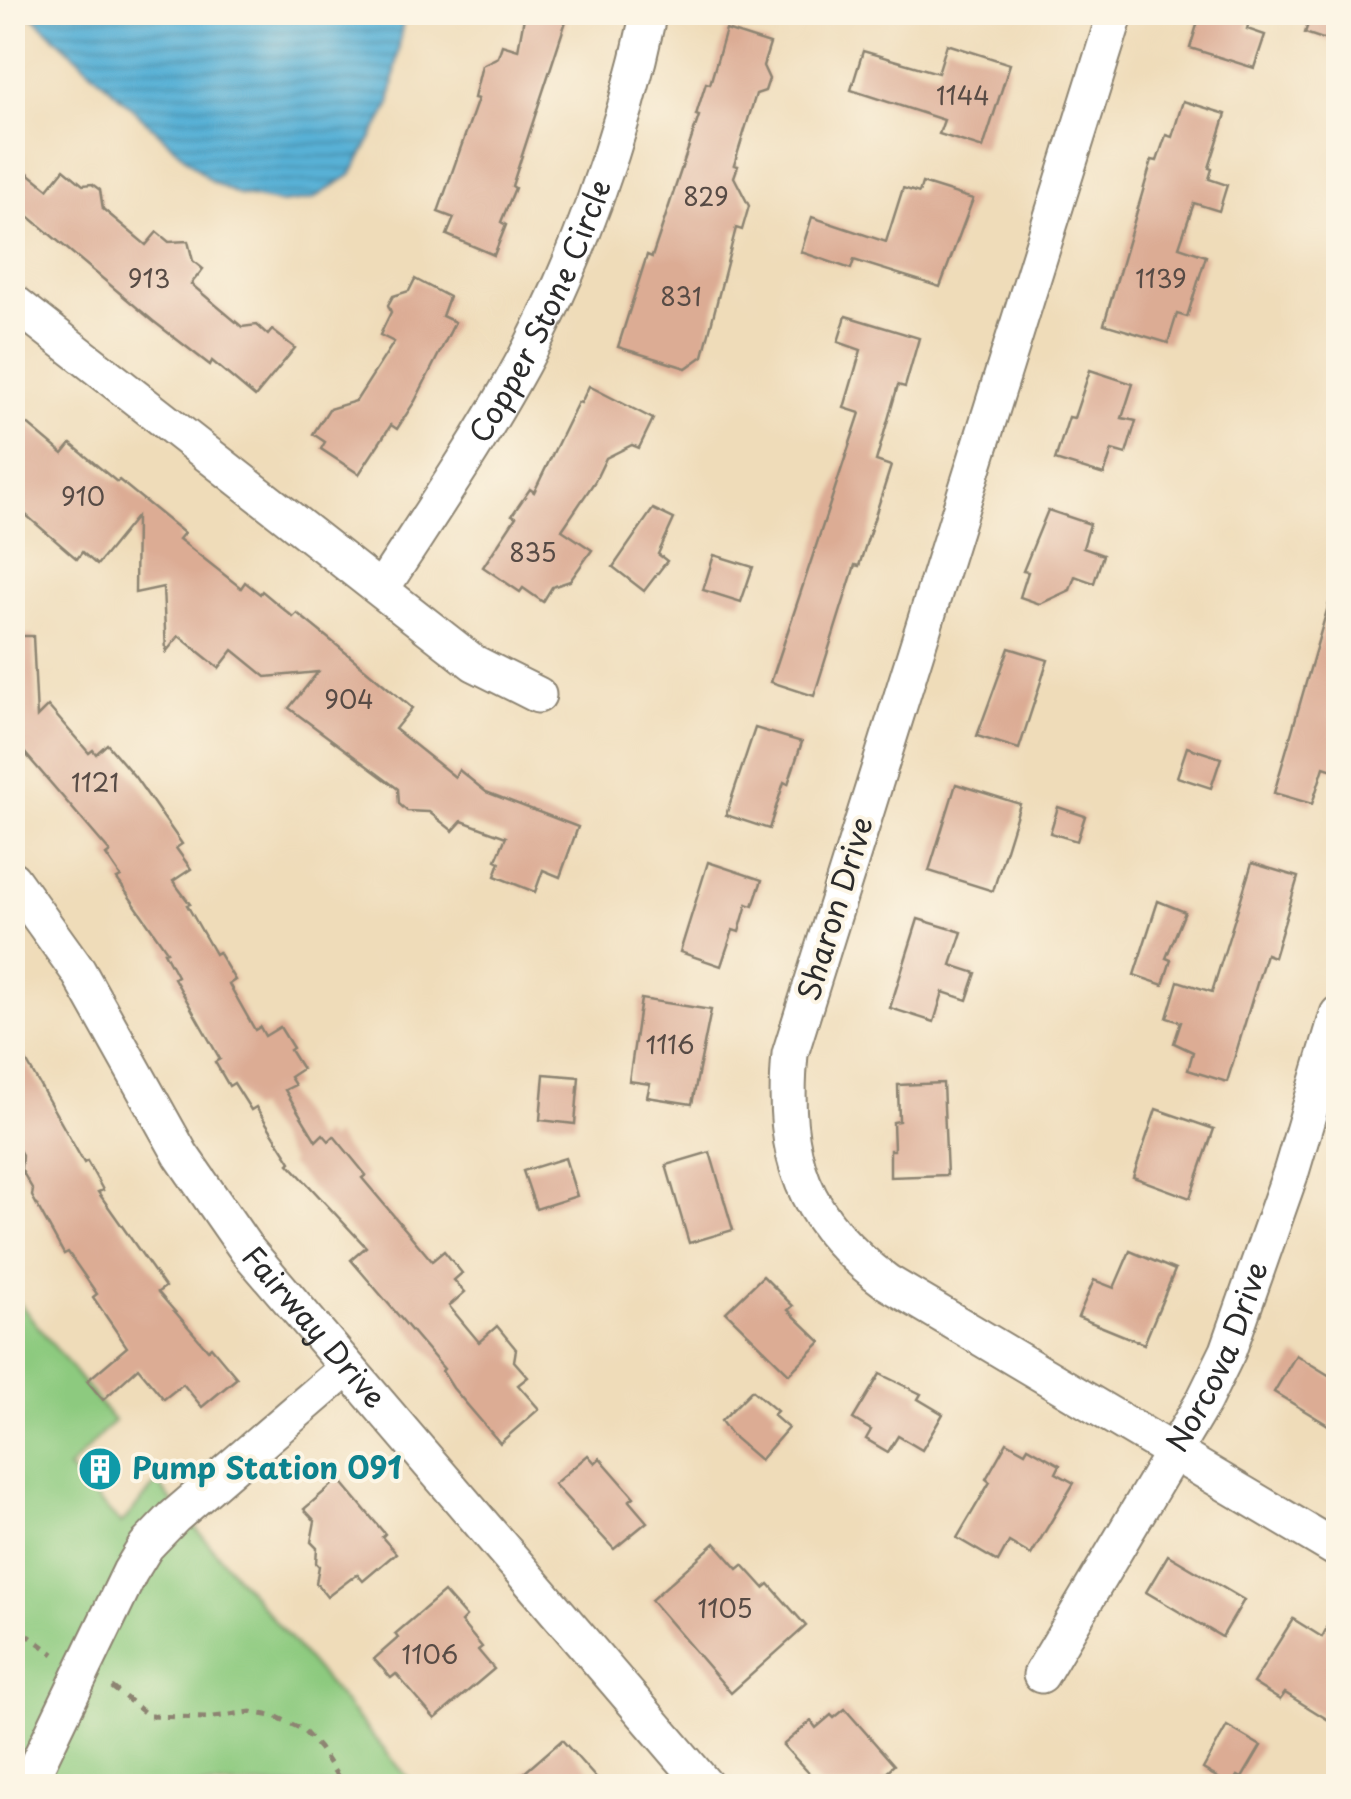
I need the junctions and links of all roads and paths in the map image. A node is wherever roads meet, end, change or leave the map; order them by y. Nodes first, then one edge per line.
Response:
1 (649, 12) edge
2 (1116, 12) edge
3 (12, 300) edge
4 (382, 588) junction
5 (538, 695) dead end
6 (12, 879) edge
7 (1338, 1014) edge
8 (347, 1368) junction
9 (1174, 1452) junction
10 (1338, 1550) edge
11 (12, 1624) edge
12 (84, 1671) junction
13 (1040, 1675) dead end
14 (28, 1786) edge
15 (344, 1786) edge
16 (706, 1786) edge

1 - 4 street, Copper Stone Circle
2 - 9 street, Sharon Drive
3 - 4 street
4 - 5 street
6 - 8 street, Fairway Drive
7 - 9 street, Norcova Drive
8 - 12 street
8 - 16 street, Fairway Drive
9 - 10 street, Sharon Drive
9 - 13 street, Norcova Drive
11 - 12 path
12 - 14 street
12 - 15 path

